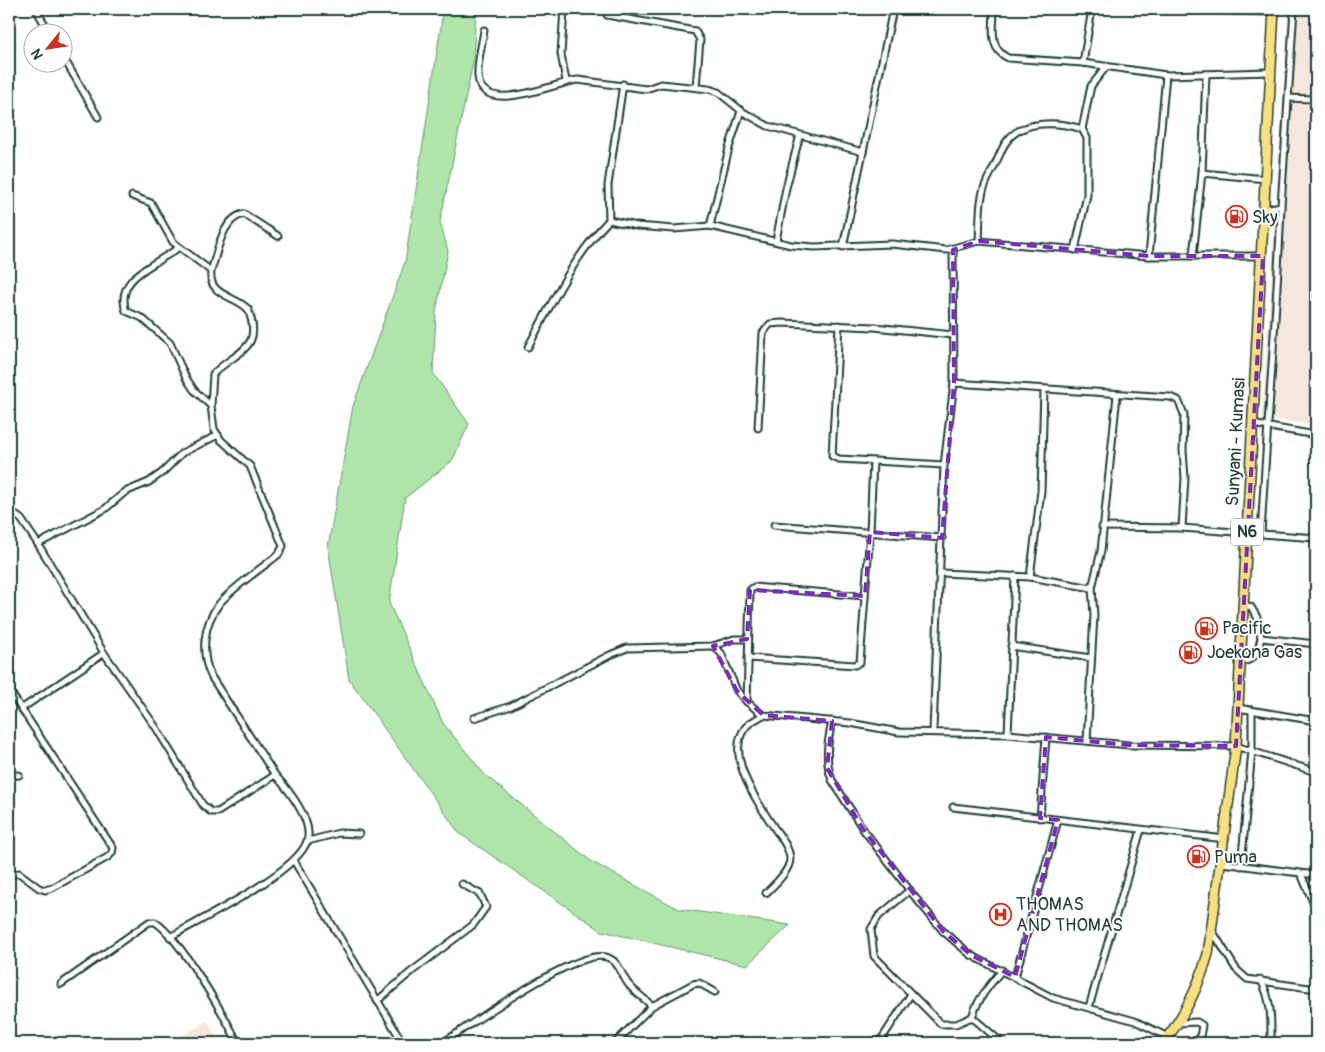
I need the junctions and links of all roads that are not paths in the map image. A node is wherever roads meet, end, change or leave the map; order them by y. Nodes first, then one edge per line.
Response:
1 (36, 9) edge
2 (564, 9) edge
3 (893, 9) edge
4 (994, 9) edge
5 (1092, 9) edge
6 (1153, 9) edge
7 (1294, 9) edge
8 (1274, 10) edge
9 (607, 15) dead end
10 (44, 22) edge
11 (484, 30) dead end
12 (1083, 64) junction
13 (1107, 66) junction
14 (72, 72) edge
15 (1270, 72) junction
16 (1206, 74) junction
17 (1166, 75) junction
18 (566, 81) junction
19 (624, 84) junction
20 (696, 87) junction
21 (1288, 98) junction
22 (1313, 99) dead end
23 (741, 110) junction
24 (98, 117) dead end
25 (1082, 129) junction
26 (800, 135) junction
27 (863, 152) junction
28 (1202, 173) junction
29 (1266, 179) junction
30 (132, 196) dead end
31 (1281, 206) junction
32 (1265, 209) junction
33 (609, 220) junction
34 (710, 226) junction
35 (278, 236) dead end
36 (776, 241) junction
37 (979, 241) junction
38 (843, 247) junction
39 (178, 248) junction
40 (953, 250) junction
41 (1075, 250) junction
42 (1149, 256) junction
43 (1193, 256) junction
44 (1263, 256) junction
45 (211, 270) junction
46 (839, 325) junction
47 (954, 335) junction
48 (528, 347) dead end
49 (954, 383) junction
50 (1044, 389) junction
51 (1117, 395) junction
52 (211, 406) junction
53 (1252, 424) junction
54 (1266, 426) junction
55 (758, 428) dead end
56 (218, 435) junction
57 (1316, 435) edge
58 (873, 461) junction
59 (944, 465) junction
60 (9, 510) edge
61 (774, 525) dead end
62 (1102, 526) junction
63 (1182, 528) junction
64 (870, 532) junction
65 (1247, 533) junction
66 (1261, 534) junction
67 (942, 538) junction
68 (1316, 538) edge
69 (38, 544) junction
70 (941, 573) junction
71 (1015, 576) junction
72 (1030, 577) junction
73 (1092, 588) junction
74 (865, 596) junction
75 (1243, 604) junction
76 (1261, 638) junction
77 (747, 639) junction
78 (1316, 644) edge
79 (713, 646) junction
80 (1011, 646) junction
81 (104, 653) junction
82 (748, 658) junction
83 (1092, 658) junction
84 (1240, 662) junction
85 (9, 690) edge
86 (747, 702) junction
87 (1238, 708) junction
88 (20, 709) junction
89 (1252, 710) junction
90 (763, 714) junction
91 (474, 718) dead end
92 (832, 721) junction
93 (1316, 721) edge
94 (933, 732) junction
95 (1008, 734) junction
96 (1046, 738) junction
97 (1087, 741) junction
98 (1236, 746) junction
99 (1252, 751) junction
100 (1316, 772) edge
101 (275, 775) junction
102 (9, 776) edge
103 (19, 776) dead end
104 (953, 807) dead end
105 (1040, 818) junction
106 (1058, 820) junction
107 (1141, 830) junction
108 (359, 834) dead end
109 (1225, 839) junction
110 (308, 841) junction
111 (294, 861) junction
112 (1222, 863) junction
113 (1241, 866) junction
114 (1301, 874) junction
115 (1316, 875) edge
116 (9, 876) edge
117 (462, 884) dead end
118 (910, 890) junction
119 (766, 893) dead end
120 (1316, 909) edge
121 (1213, 932) junction
122 (170, 936) junction
123 (1002, 970) junction
124 (1015, 977) junction
125 (1261, 980) junction
126 (61, 984) dead end
127 (1316, 990) edge
128 (715, 992) dead end
129 (911, 994) junction
130 (377, 1001) junction
131 (652, 1006) junction
132 (1089, 1007) junction
133 (972, 1017) junction
134 (1177, 1023) junction
135 (1166, 1040) edge
136 (238, 1043) edge
137 (404, 1043) edge
138 (442, 1043) edge
139 (615, 1043) edge
140 (879, 1043) edge
141 (1002, 1043) edge
142 (1199, 1043) edge
143 (1271, 1043) edge

1 - 10 street
2 - 18 street
3 - 27 street
4 - 12 street
5 - 12 street
6 - 8 street
7 - 21 street
8 - 15 main road, Sunyani - Kumasi / N6
9 - 20 street
11 - 18 street
12 - 13 street
13 - 17 street
13 - 25 street
14 - 24 street
15 - 16 street
15 - 29 main road, Sunyani - Kumasi / N6
16 - 17 street
16 - 28 street
17 - 42 street
18 - 19 street
19 - 20 street
19 - 33 street
20 - 23 street
21 - 22 street
21 - 31 street
23 - 26 street
23 - 34 street
25 - 37 street
25 - 41 street
26 - 27 street
26 - 36 street
27 - 38 street
28 - 29 street
28 - 43 street
29 - 32 main road, Sunyani - Kumasi / N6
30 - 39 street
31 - 32 street
31 - 54 street
32 - 44 main road, Sunyani - Kumasi / N6
33 - 34 street
33 - 48 street
34 - 36 street
35 - 45 street
36 - 38 street
37 - 40 street
37 - 41 street
38 - 40 street
39 - 45 street
39 - 52 street
40 - 47 street
41 - 42 street
42 - 43 street
43 - 44 street
44 - 53 main road, Sunyani - Kumasi / N6
45 - 52 street
46 - 47 street
46 - 55 street
46 - 58 street
47 - 49 street
49 - 50 street
49 - 59 street
50 - 51 street
50 - 72 street
51 - 62 street
51 - 63 street
52 - 56 street
53 - 54 street
53 - 65 main road, Sunyani - Kumasi / N6
54 - 57 street
54 - 66 street
56 - 69 street
56 - 101 street
58 - 59 street
58 - 64 street
59 - 67 street
60 - 69 street
61 - 64 street
62 - 63 street
62 - 73 street
63 - 65 street
64 - 67 street
64 - 74 street
65 - 66 street
65 - 75 main road, Sunyani - Kumasi / N6
66 - 68 street
67 - 70 street
69 - 81 street
70 - 71 street
70 - 94 street
71 - 72 street
71 - 80 street
72 - 73 street
73 - 83 street
74 - 77 street
74 - 82 street
75 - 76 street
75 - 84 main road, Sunyani - Kumasi / N6
76 - 78 street
76 - 84 street
77 - 79 street
77 - 82 street
79 - 86 street
79 - 91 street
80 - 83 street
80 - 95 street
81 - 88 street
81 - 101 street
82 - 86 street
83 - 97 street
84 - 87 main road, Sunyani - Kumasi / N6
85 - 88 street
86 - 90 street
87 - 89 street
87 - 98 main road, Sunyani - Kumasi / N6
88 - 116 street
89 - 93 street
89 - 99 street
90 - 92 street
90 - 119 street
92 - 94 street
92 - 118 street
94 - 95 street
95 - 96 street
96 - 97 street
96 - 105 street
97 - 98 street
98 - 99 street
98 - 109 main road, Sunyani - Kumasi / N6
99 - 100 street
99 - 113 street
101 - 110 street
102 - 103 street
104 - 105 street
105 - 106 street
106 - 107 street
106 - 124 street
107 - 109 street
107 - 132 street
108 - 110 street
109 - 112 main road, Sunyani - Kumasi / N6
110 - 111 street
111 - 122 street
111 - 130 street
112 - 113 street
112 - 121 main road, Sunyani - Kumasi / N6
113 - 114 street
114 - 115 street
114 - 120 street
117 - 130 street
118 - 123 street
118 - 129 street
121 - 125 street
121 - 134 main road, Sunyani - Kumasi / N6
122 - 126 street
122 - 136 street
123 - 124 street
123 - 133 street
124 - 132 street
125 - 127 street
125 - 143 street
128 - 131 street
129 - 133 street
129 - 140 street
130 - 137 street
131 - 138 street
131 - 139 street
132 - 135 street
133 - 141 street
134 - 135 main road, Sunyani - Kumasi / N6
134 - 142 street

